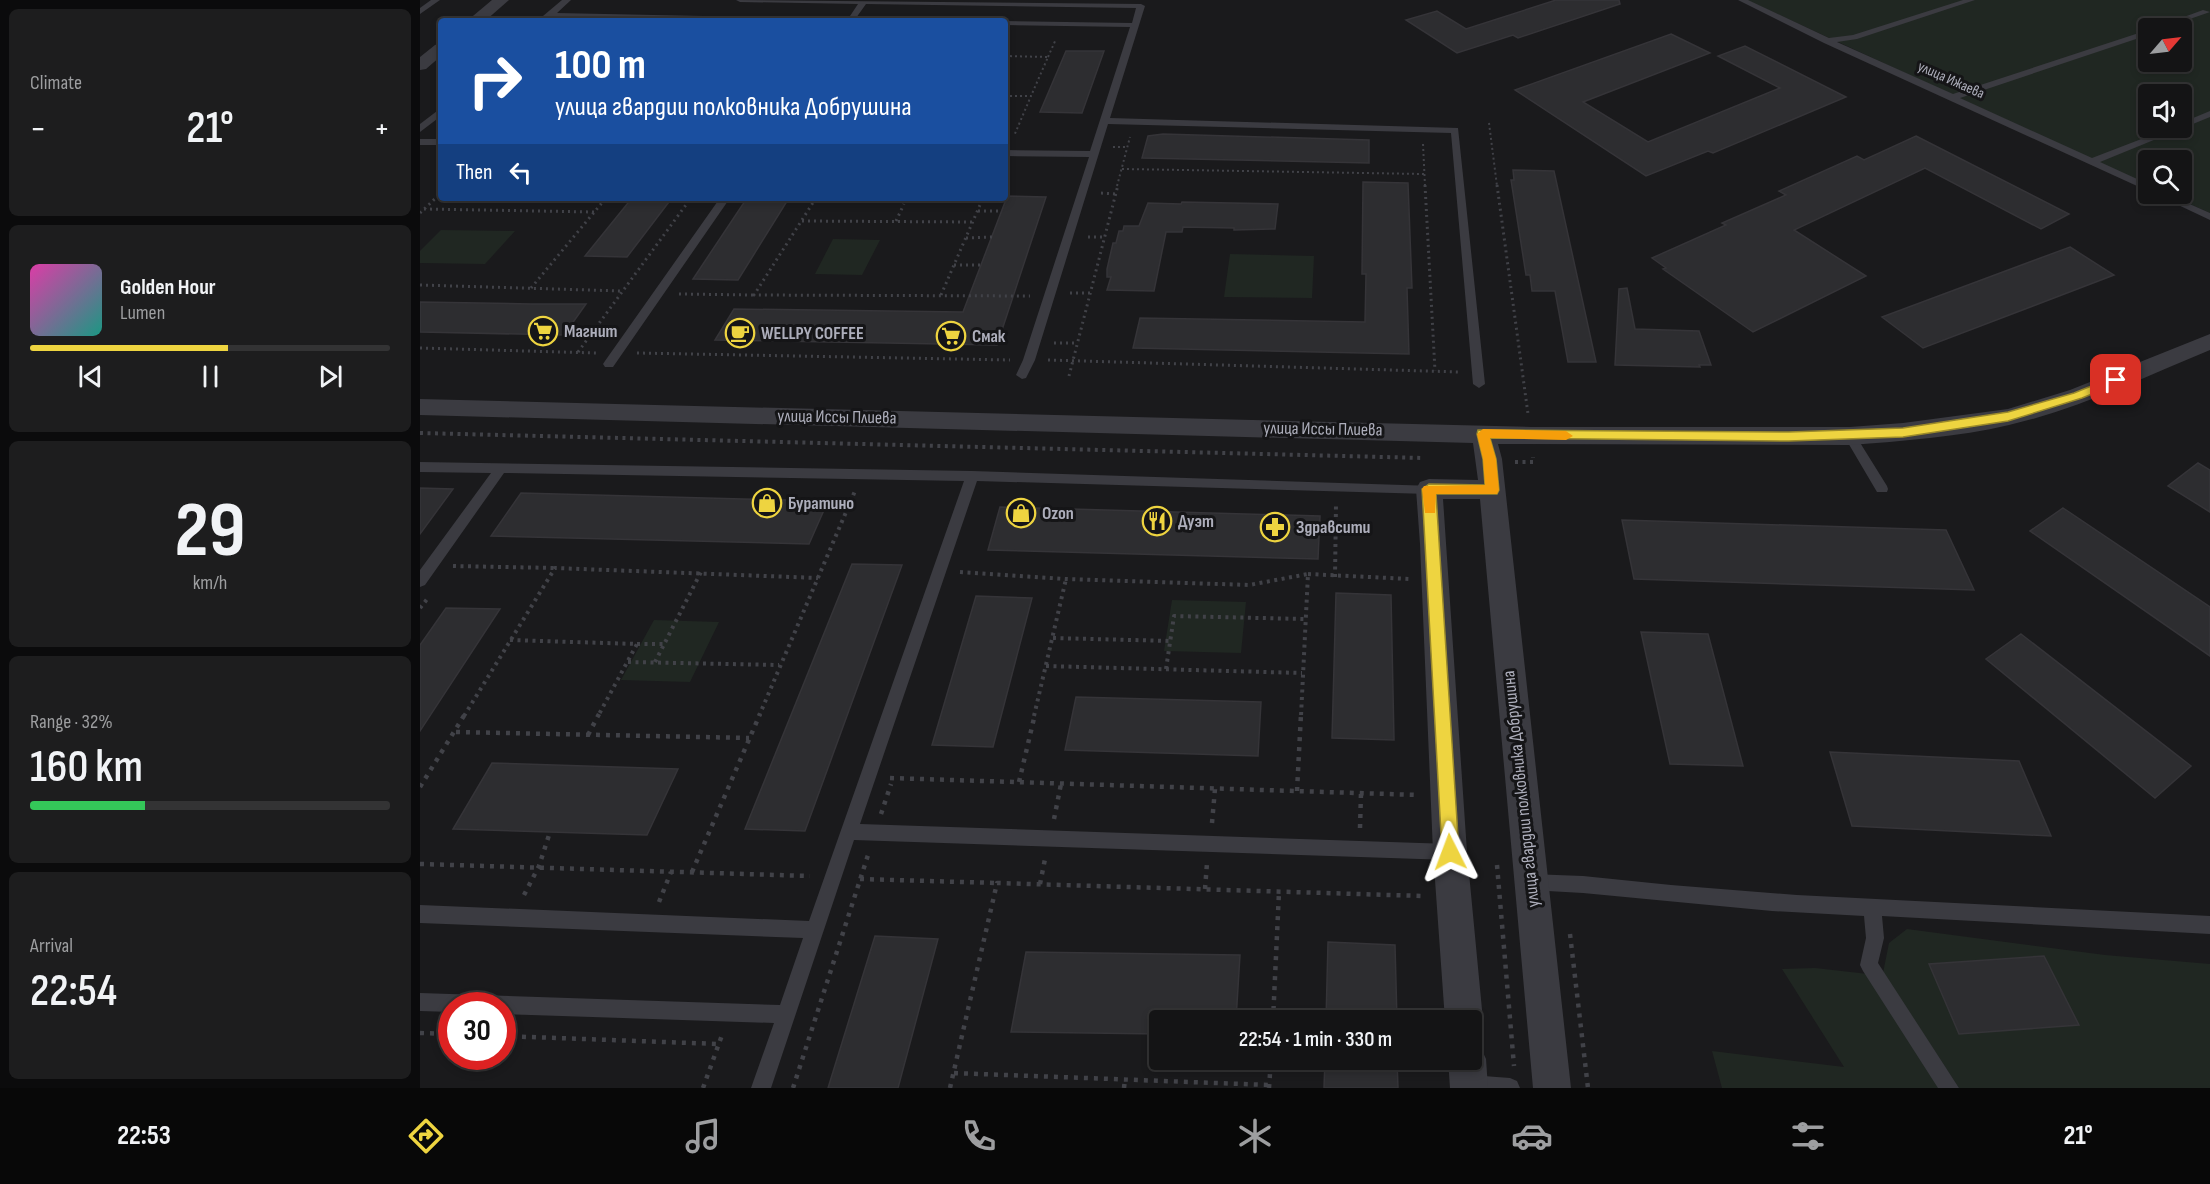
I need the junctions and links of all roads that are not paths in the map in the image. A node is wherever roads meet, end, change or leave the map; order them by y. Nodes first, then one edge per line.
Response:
1 (436, 0) edge
2 (501, 0) edge
3 (567, 0) edge
4 (740, 0) edge
5 (1742, 0) edge
6 (1971, 0) edge
7 (864, 1) edge
8 (1142, 3) edge
9 (420, 12) edge
10 (2206, 12) dead end
11 (479, 18) edge
12 (547, 18) edge
13 (852, 18) edge
14 (2188, 18) edge
15 (1008, 22) edge
16 (1136, 25) junction
17 (2138, 35) edge
18 (1827, 41) junction
19 (438, 50) edge
20 (420, 65) edge
21 (1954, 97) junction
22 (438, 114) edge
23 (2210, 114) edge
24 (1105, 121) junction
25 (2192, 121) edge
26 (420, 129) edge
27 (2151, 138) edge
28 (420, 142) edge
29 (438, 142) edge
30 (1008, 153) edge
31 (1094, 154) junction
32 (2093, 161) junction
33 (2138, 183) edge
34 (723, 201) edge
35 (2182, 204) edge
36 (2210, 217) edge
37 (2210, 340) edge
38 (609, 364) dead end
39 (1022, 375) dead end
40 (1479, 384) dead end
41 (420, 407) edge
42 (1850, 436) junction
43 (1494, 451) junction
44 (420, 467) edge
45 (501, 468) junction
46 (972, 476) junction
47 (1429, 489) junction
48 (1882, 489) dead end
49 (1492, 490) junction
50 (420, 581) edge
51 (849, 832) junction
52 (1450, 852) junction
53 (1530, 882) junction
54 (1872, 907) junction
55 (420, 914) edge
56 (2210, 925) edge
57 (815, 930) junction
58 (420, 1002) edge
59 (1463, 1010) edge
60 (786, 1014) junction
61 (1468, 1077) edge
62 (761, 1088) edge
63 (1510, 1088) edge
64 (1552, 1088) edge
65 (1949, 1088) edge

1 - 9 lane
2 - 11 street
3 - 12 lane
4 - 7 lane
5 - 18 lane, улица Ижаева
6 - 18 lane
7 - 8 lane
7 - 13 lane
8 - 16 lane
10 - 14 lane
15 - 16 lane
16 - 24 lane
17 - 21 lane
18 - 21 lane, улица Ижаева
19 - 20 street
21 - 32 lane, улица Ижаева
22 - 26 lane
23 - 25 lane
24 - 31 lane
24 - 40 lane
27 - 32 lane
28 - 29 lane
30 - 31 lane
31 - 39 lane
32 - 33 lane, улица Ижаева
34 - 38 lane
35 - 36 lane
37 - 42 street, улица Иссы Плиева
41 - 43 street, улица Иссы Плиева
42 - 43 street, улица Иссы Плиева
42 - 48 lane
43 - 49 street, улица гвардии полковника Добрушина
44 - 45 lane
45 - 46 lane
45 - 50 lane
46 - 47 lane
46 - 51 lane
47 - 49 street
47 - 52 street
49 - 53 street, улица гвардии полковника Добрушина
51 - 52 lane
51 - 57 lane
52 - 59 street
53 - 54 lane
53 - 64 street, улица гвардии полковника Добрушина
54 - 56 lane
54 - 65 lane
55 - 57 lane
57 - 60 lane
58 - 60 lane
60 - 62 lane
61 - 63 lane

